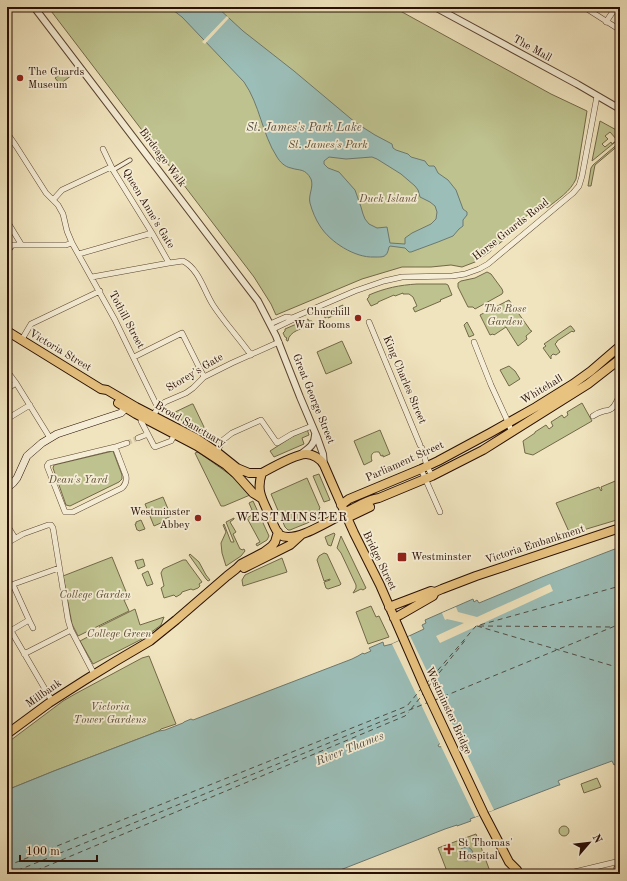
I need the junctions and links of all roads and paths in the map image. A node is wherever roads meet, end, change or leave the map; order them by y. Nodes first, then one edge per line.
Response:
1 (34, 7) edge
2 (435, 7) edge
3 (584, 7) edge
4 (616, 7) edge
5 (606, 22) junction
6 (620, 29) edge
7 (597, 96) junction
8 (620, 109) edge
9 (7, 133) edge
10 (103, 149) dead end
11 (130, 160) dead end
12 (112, 168) junction
13 (53, 200) junction
14 (7, 221) edge
15 (152, 233) junction
16 (72, 243) junction
17 (21, 244) junction
18 (10, 245) edge
19 (7, 254) edge
20 (79, 254) junction
21 (168, 263) junction
22 (92, 277) junction
23 (100, 291) junction
24 (369, 322) dead end
25 (271, 326) junction
26 (7, 331) edge
27 (21, 341) junction
28 (279, 342) junction
29 (474, 342) dead end
30 (620, 346) edge
31 (251, 355) junction
32 (134, 357) junction
33 (620, 359) edge
34 (7, 371) edge
35 (204, 377) junction
36 (16, 383) junction
37 (569, 386) junction
38 (7, 389) edge
39 (574, 394) junction
40 (620, 396) edge
41 (30, 405) junction
42 (126, 405) junction
43 (158, 408) junction
44 (593, 416) dead end
45 (142, 417) junction
46 (151, 418) junction
47 (7, 419) edge
48 (508, 422) junction
49 (313, 429) junction
50 (512, 433) junction
51 (148, 434) junction
52 (175, 434) junction
53 (50, 438) junction
54 (138, 438) tunnel mouth
55 (127, 443) tunnel mouth
56 (469, 444) joint
57 (115, 448) junction
58 (217, 452) junction
59 (476, 454) joint
60 (298, 456) junction
61 (324, 465) junction
62 (424, 468) junction
63 (262, 473) junction
64 (428, 477) junction
65 (332, 483) junction
66 (7, 488) edge
67 (261, 498) junction
68 (349, 499) junction
69 (341, 505) junction
70 (440, 512) dead end
71 (344, 515) junction
72 (7, 525) edge
73 (620, 528) edge
74 (278, 532) junction
75 (302, 535) junction
76 (15, 538) junction
77 (7, 543) edge
78 (59, 568) junction
79 (236, 569) junction
80 (435, 592) junction
81 (389, 607) junction
82 (394, 618) junction
83 (29, 620) junction
84 (7, 624) edge
85 (33, 628) dead end
86 (71, 630) junction
87 (9, 632) edge
88 (24, 654) junction
89 (94, 674) junction
90 (52, 701) junction
91 (7, 734) edge
92 (620, 861) edge
93 (509, 862) junction
94 (616, 868) dead end
95 (512, 874) edge
96 (519, 874) edge
97 (566, 874) edge
98 (617, 874) edge

1 - 25 street, Birdcage Walk
2 - 7 street, The Mall
3 - 5 street
4 - 5 street
5 - 6 street
7 - 8 street, The Mall
7 - 25 street, Horse Guards Road
9 - 13 street, Tothill Street
10 - 12 street
11 - 12 street
12 - 13 street, Queen Anne's Gate
12 - 15 street, Queen Anne's Gate
13 - 16 street, Tothill Street
14 - 17 street
15 - 20 street
15 - 21 street, Queen Anne's Gate
16 - 17 street
16 - 20 street, Tothill Street
17 - 18 street
18 - 19 street
20 - 22 street, Tothill Street
21 - 22 street
21 - 31 street, Queen Anne's Gate
22 - 23 street, Tothill Street
23 - 27 street
23 - 32 street, Tothill Street
24 - 62 street, King Charles Street
25 - 28 street, Great George Street
26 - 27 main road, Victoria Street
27 - 42 main road, Victoria Street
28 - 31 street, Storey's Gate
28 - 49 street, Great George Street
29 - 48 street
30 - 37 main road, Whitehall
31 - 35 street, Storey's Gate
32 - 35 street
32 - 43 street, Tothill Street
33 - 39 main road, Whitehall
34 - 36 street
35 - 43 street, Storey's Gate
36 - 38 street
36 - 41 street
37 - 39 main road
37 - 48 main road, Whitehall
39 - 50 main road, Whitehall
40 - 44 street
41 - 47 street
41 - 53 street
42 - 45 main road, Broad Sanctuary
42 - 46 main road, Broad Sanctuary
42 - 53 main road
43 - 46 street, Storey's Gate
45 - 46 main road, Broad Sanctuary
45 - 51 street
46 - 52 main road, Broad Sanctuary
46 - 58 main road, Broad Sanctuary
48 - 50 street
48 - 56 main road, Whitehall
49 - 58 street
49 - 60 street
49 - 61 street, Great George Street
50 - 59 main road, Whitehall
51 - 52 street
51 - 54 street
52 - 67 main road, Broad Sanctuary
53 - 66 main road
55 - 57 street
56 - 62 main road, Parliament Street
57 - 57 street
58 - 63 main road, Broad Sanctuary
59 - 64 main road, Parliament Street
60 - 61 main road
60 - 63 main road
61 - 65 main road, Great George Street
62 - 64 street, King Charles Street
62 - 68 main road, Parliament Street
63 - 67 main road
64 - 70 street, King Charles Street
64 - 71 main road, Parliament Street
65 - 68 main road, Great George Street
65 - 69 main road, Great George Street
65 - 71 main road, Great George Street
67 - 74 main road
68 - 69 main road, Parliament Street
69 - 71 main road, Great George Street
71 - 75 main road
71 - 81 main road, Bridge Street
72 - 76 street
73 - 80 main road, Victoria Embankment
74 - 75 main road
74 - 79 main road
75 - 79 main road
76 - 77 street
76 - 78 street
78 - 83 street
78 - 86 street
79 - 89 main road, Millbank
80 - 81 main road, Victoria Embankment
80 - 82 main road, Victoria Embankment
81 - 82 main road, Bridge Street
82 - 93 main road, Westminster Bridge
83 - 85 street
83 - 87 street
84 - 87 street
86 - 88 street
86 - 89 street
87 - 88 street
88 - 90 street
89 - 90 main road, Millbank
90 - 91 main road, Millbank
92 - 97 street
93 - 95 main road
93 - 96 main road
94 - 98 street

